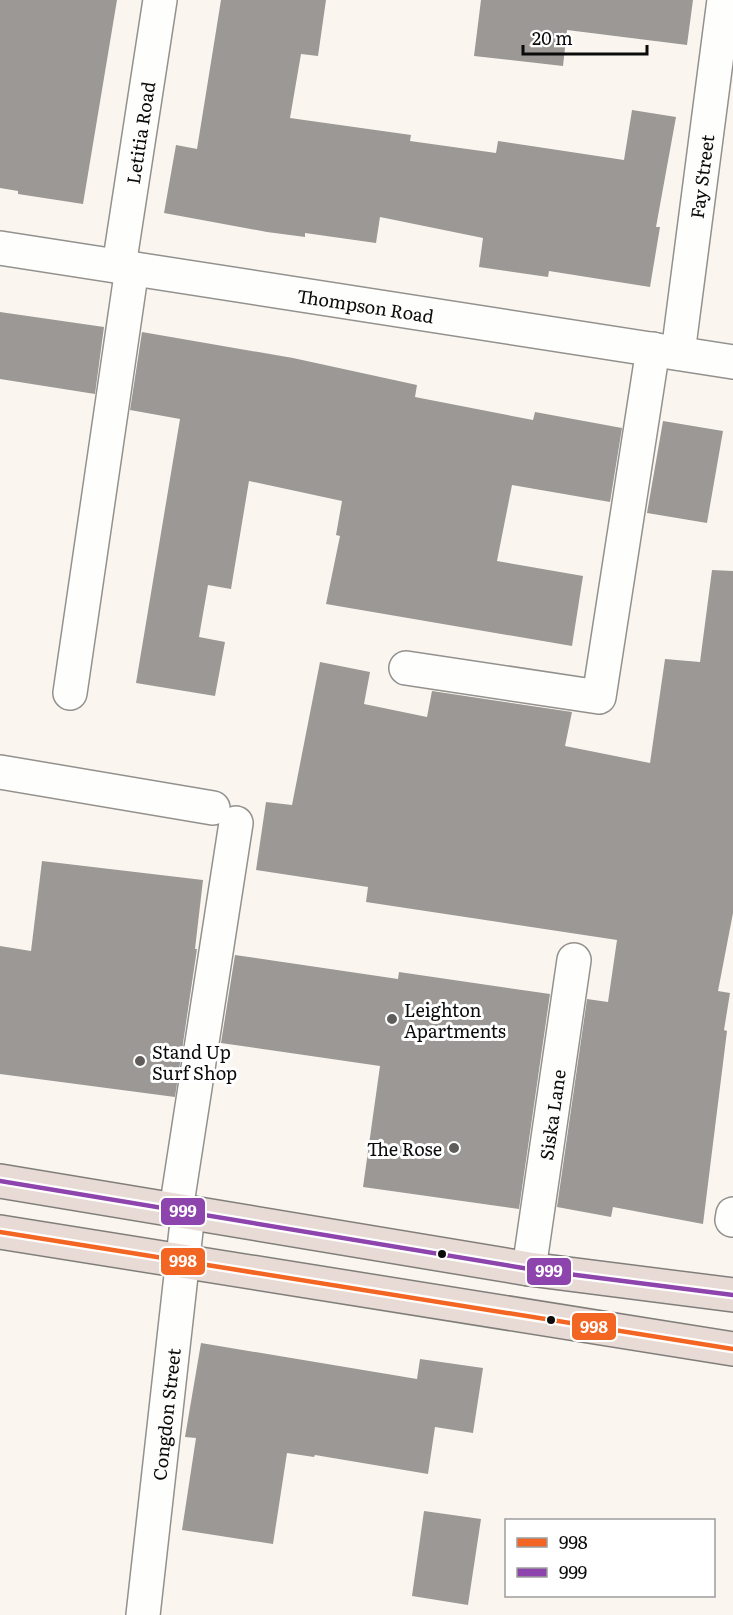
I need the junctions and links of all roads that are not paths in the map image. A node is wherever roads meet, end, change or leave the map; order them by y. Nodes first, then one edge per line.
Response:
1 (160, 0) edge
2 (724, 0) edge
3 (0, 248) edge
4 (125, 267) junction
5 (666, 351) junction
6 (733, 362) edge
7 (406, 668) dead end
8 (70, 693) dead end
9 (0, 772) edge
10 (574, 960) dead end
11 (0, 1181) edge
12 (182, 1212) junction
13 (0, 1232) edge
14 (181, 1260) junction
15 (529, 1269) junction
16 (733, 1295) edge
17 (733, 1349) edge
18 (143, 1615) edge

1 - 4 street, Letitia Road
2 - 5 street, Fay Street
3 - 4 street, Thompson Road
4 - 5 street, Thompson Road
4 - 8 street, Letitia Road
5 - 6 street, Thompson Road
5 - 7 street, Fay Street
9 - 12 street, Congdon Street
10 - 15 street, Siska Lane
11 - 12 highway
12 - 14 street, Congdon Street
12 - 15 highway
13 - 14 highway
14 - 17 highway
14 - 18 street, Congdon Street
15 - 16 highway

